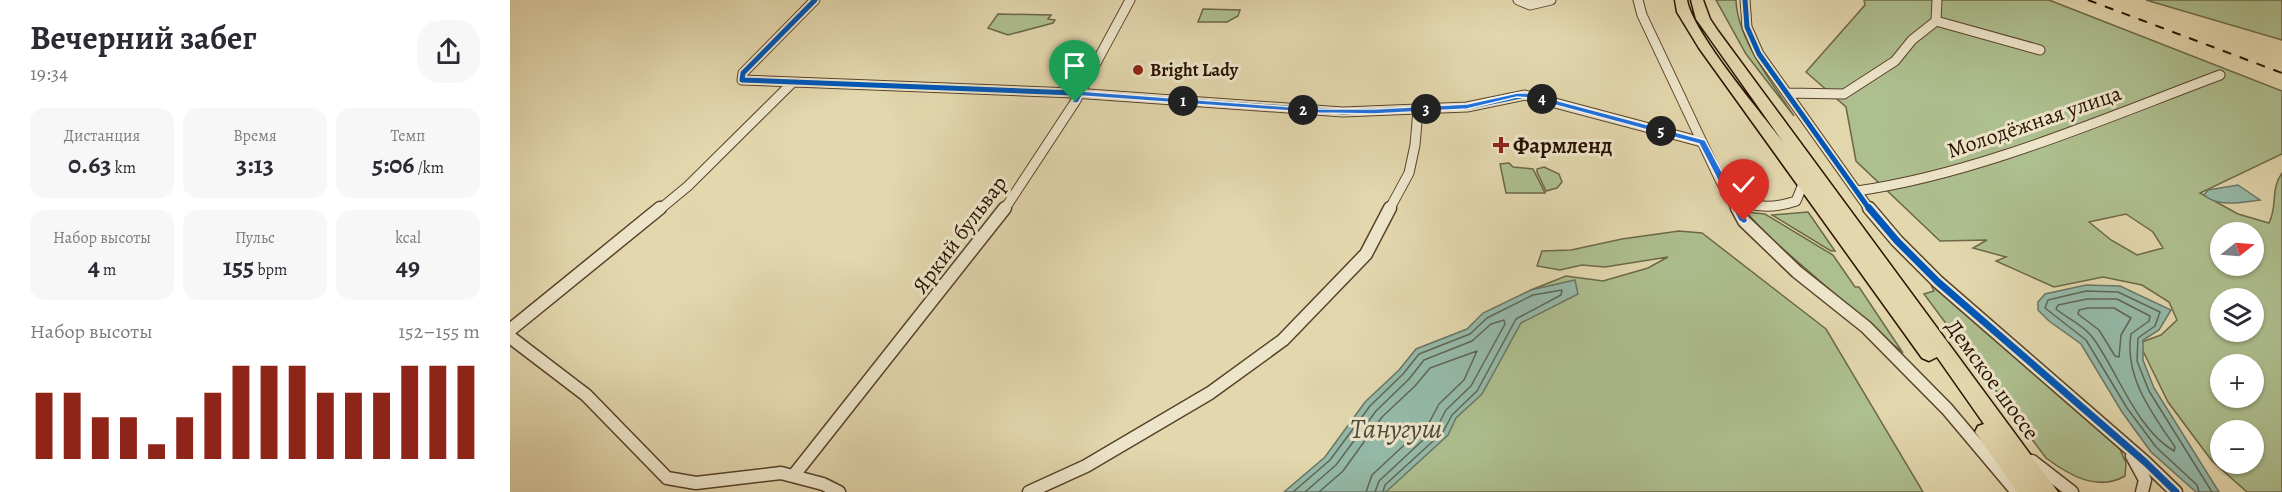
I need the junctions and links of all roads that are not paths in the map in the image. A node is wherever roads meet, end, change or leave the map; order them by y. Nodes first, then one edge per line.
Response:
1 (815, 0) edge
2 (1131, 0) edge
3 (1518, 0) edge
4 (1551, 0) edge
5 (1638, 0) edge
6 (1681, 0) edge
7 (1697, 0) edge
8 (1745, 0) edge
9 (1937, 0) edge
10 (1936, 21) junction
11 (2040, 50) dead end
12 (2220, 75) dead end
13 (792, 84) junction
14 (1786, 93) junction
15 (1080, 94) junction
16 (1418, 110) junction
17 (1702, 142) junction
18 (1720, 180) junction
19 (1804, 182) junction
20 (1857, 191) junction
21 (510, 330) edge
22 (510, 337) edge
23 (1979, 401) junction
24 (2121, 442) junction
25 (795, 475) junction
26 (839, 492) edge
27 (1029, 492) edge
28 (2018, 492) edge
29 (2030, 492) edge
30 (2046, 492) edge
31 (2072, 492) edge
32 (2142, 492) edge
33 (2176, 492) edge

1 - 13 street
2 - 15 street, Яркий бульвар
3 - 4 street
5 - 17 street
6 - 19 main road, Демское шоссе
7 - 23 main road, Демское шоссе
8 - 14 street
9 - 10 street
10 - 11 street
10 - 14 street
12 - 20 street, Молодёжная улица
13 - 15 street
13 - 21 street
14 - 20 street
15 - 16 street
15 - 25 street, Яркий бульвар
16 - 17 street
16 - 27 street
17 - 18 street
18 - 19 street
18 - 28 street
19 - 29 main road, Демское шоссе
20 - 24 street
22 - 25 street
23 - 30 main road, Демское шоссе
23 - 31 street
24 - 32 street
24 - 33 street
25 - 26 street

